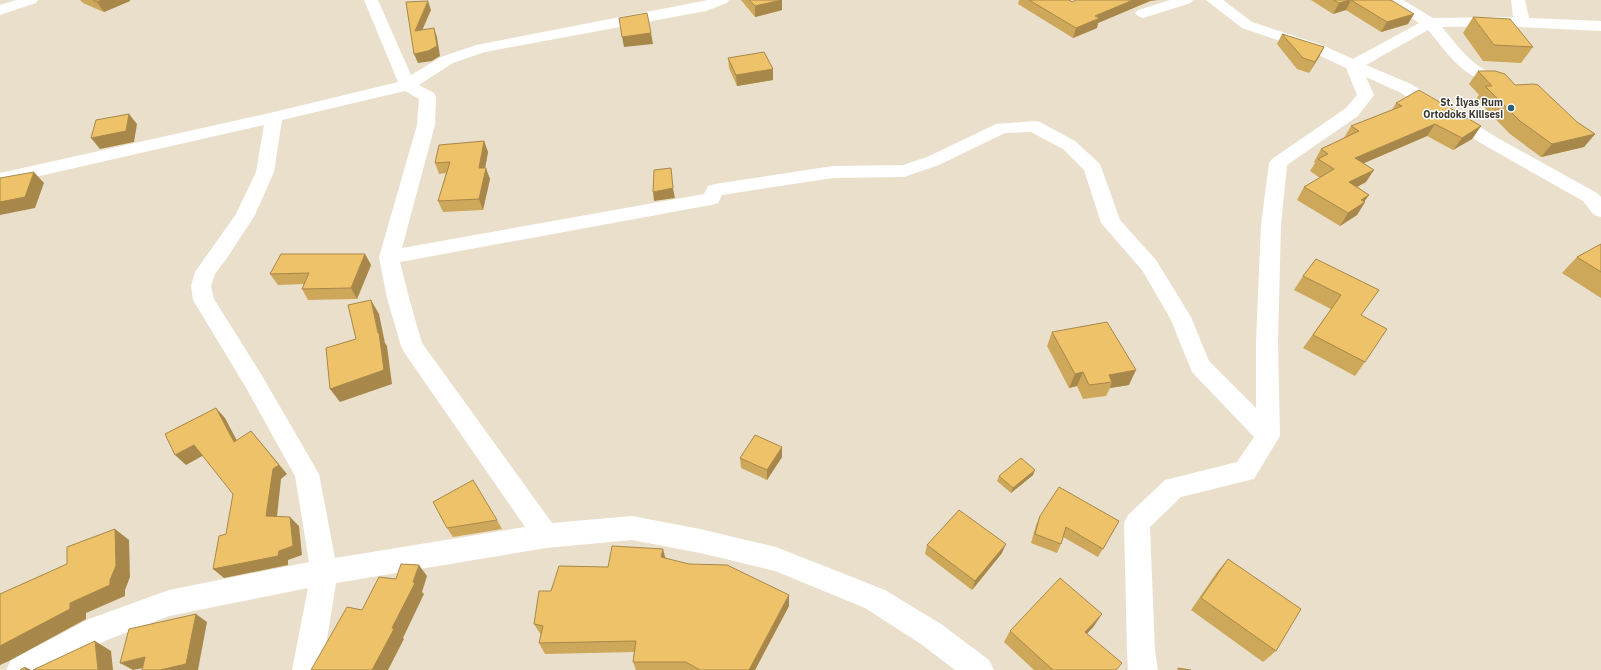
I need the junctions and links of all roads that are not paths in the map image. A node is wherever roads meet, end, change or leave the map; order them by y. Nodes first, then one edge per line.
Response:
1 (31, 0) edge
2 (371, 0) edge
3 (722, 0) edge
4 (1186, 0) edge
5 (1213, 0) edge
6 (1393, 0) edge
7 (1518, 0) edge
8 (0, 10) edge
9 (1144, 13) dead end
10 (1522, 22) junction
11 (1430, 23) junction
12 (1601, 26) edge
13 (1353, 65) junction
14 (407, 85) junction
15 (1519, 88) edge
16 (274, 117) junction
17 (0, 179) edge
18 (1597, 202) edge
19 (389, 257) junction
20 (1268, 436) junction
21 (546, 536) junction
22 (324, 572) junction
23 (21, 670) edge
24 (306, 670) edge
25 (979, 670) edge
26 (1143, 670) edge

1 - 8 street
2 - 14 street
3 - 14 street
4 - 9 street
5 - 13 street
6 - 11 street
7 - 10 street
10 - 11 street
10 - 12 street
11 - 13 street
11 - 15 street
13 - 18 street
13 - 20 street
14 - 16 street
14 - 19 street
16 - 17 street
16 - 22 street
19 - 20 street
19 - 21 street
20 - 26 street
21 - 22 street
21 - 25 street
22 - 23 street
22 - 24 street

